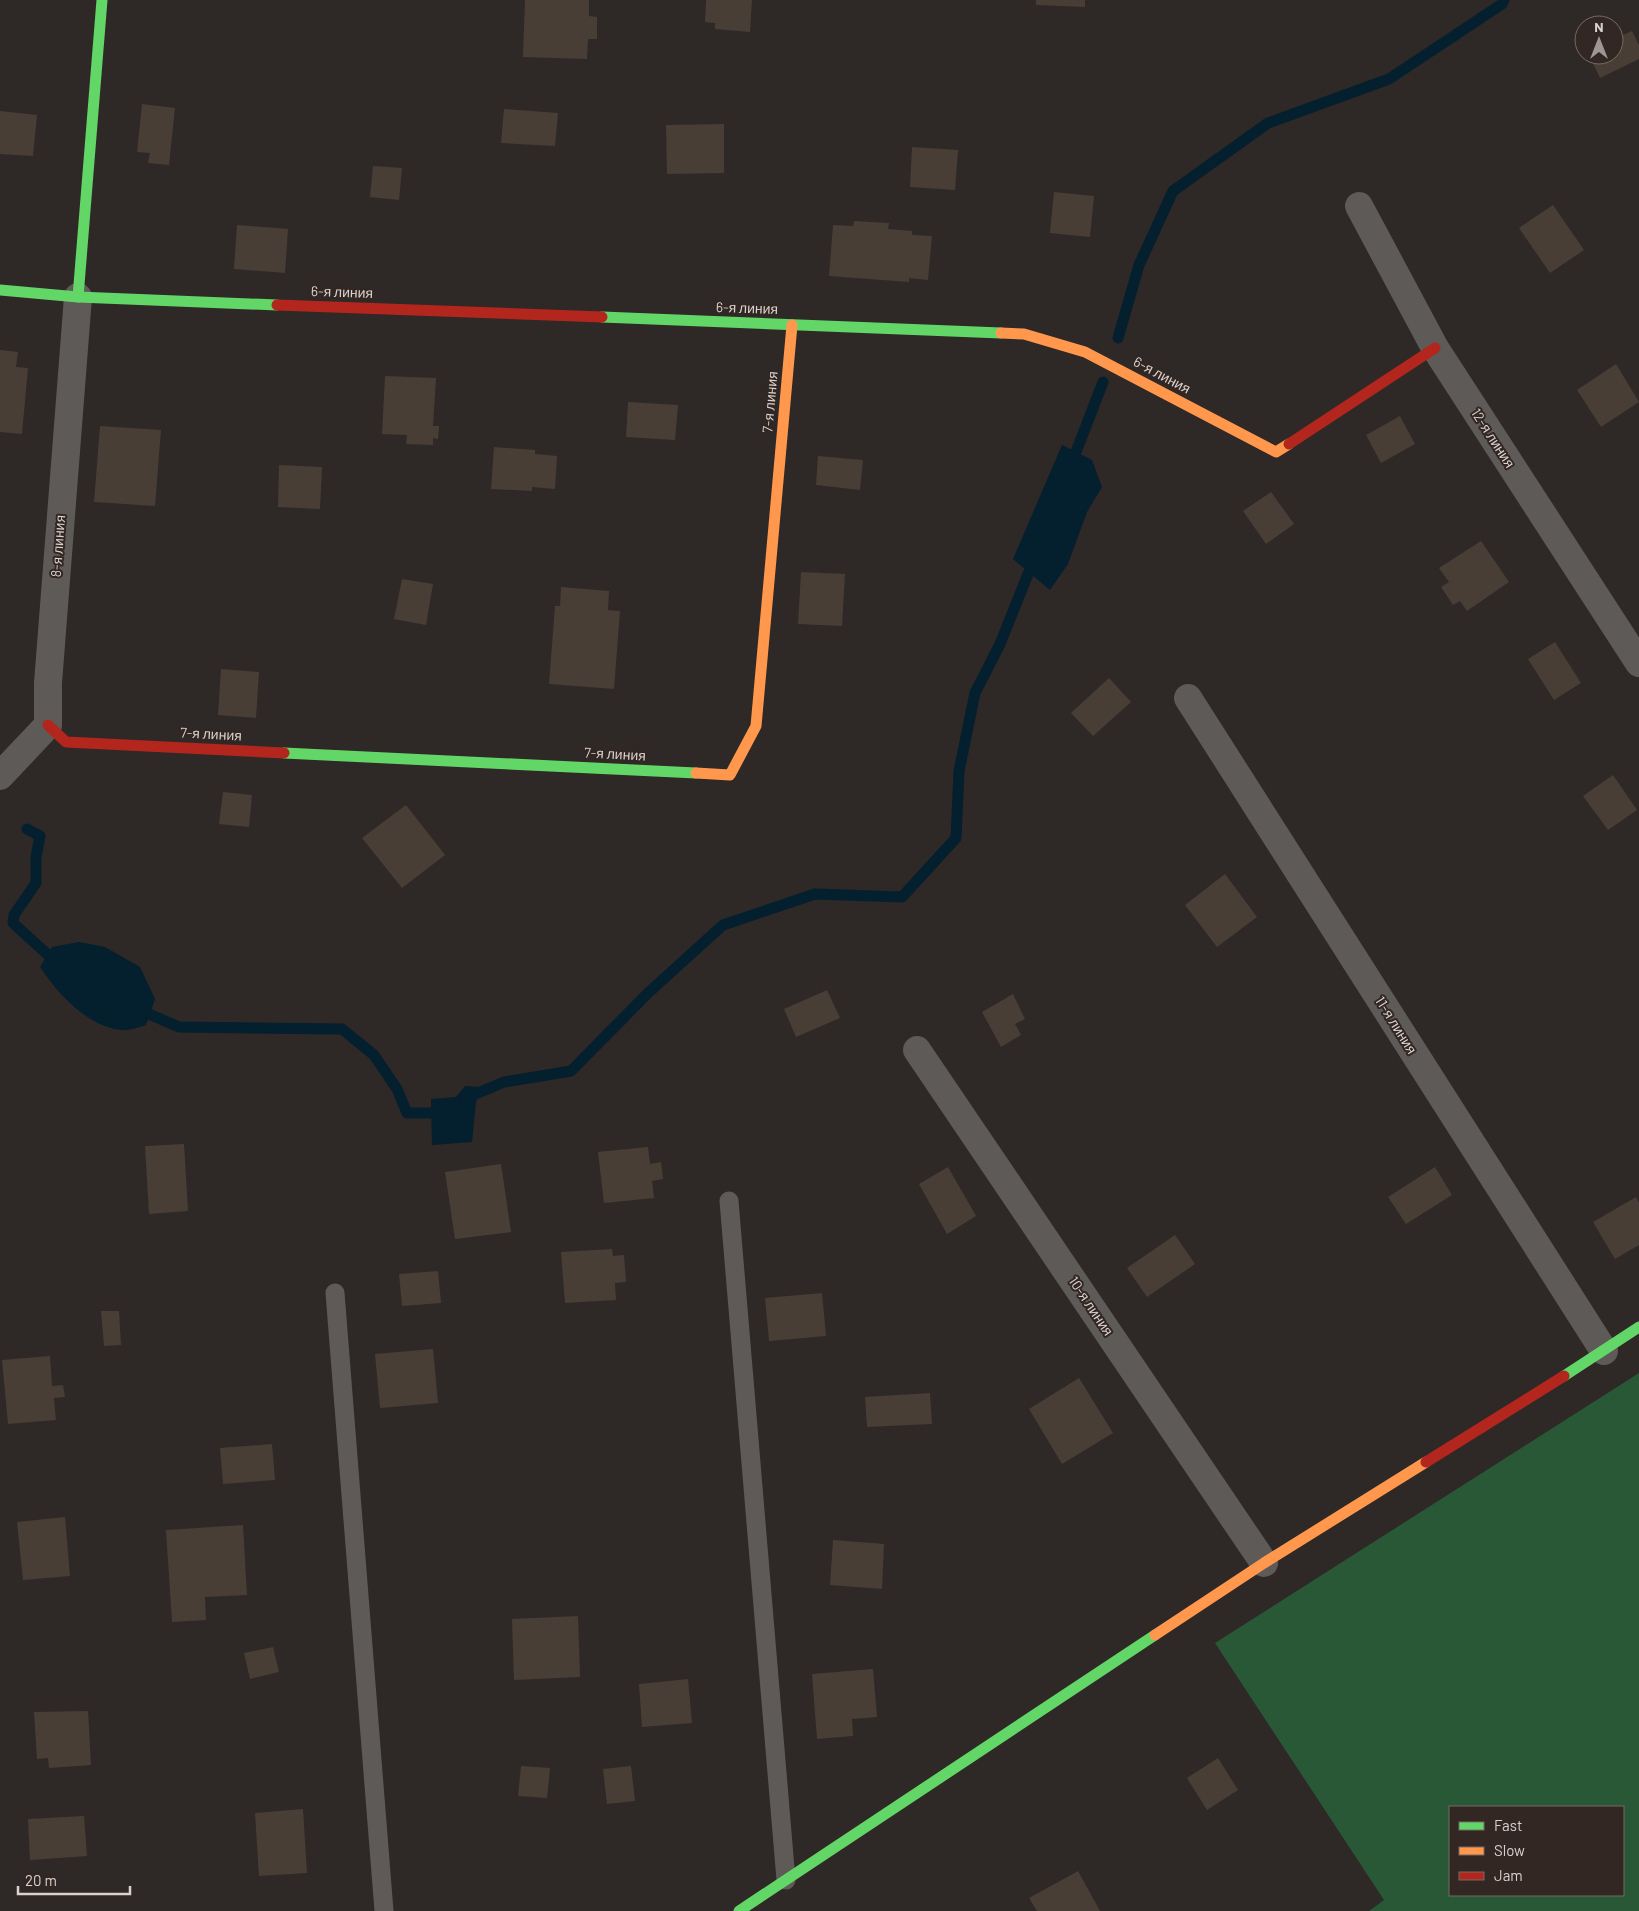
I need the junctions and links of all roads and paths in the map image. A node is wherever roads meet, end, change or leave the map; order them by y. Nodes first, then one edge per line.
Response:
1 (102, 0) edge
2 (1359, 206) dead end
3 (0, 290) edge
4 (78, 297) junction
5 (792, 325) junction
6 (1435, 348) junction
7 (1639, 663) edge
8 (1188, 698) dead end
9 (48, 725) junction
10 (0, 776) edge
11 (917, 1050) dead end
12 (729, 1201) dead end
13 (335, 1293) dead end
14 (1639, 1327) edge
15 (1604, 1352) junction
16 (1264, 1563) junction
17 (786, 1880) junction
18 (384, 1911) edge
19 (739, 1911) edge

1 - 4 street
2 - 6 street, 12-я линия
3 - 4 street, 6-я линия
4 - 5 street, 6-я линия
4 - 9 street, 8-я линия
5 - 6 street, 6-я линия
5 - 9 street, 7-я линия
6 - 7 street, 12-я линия
8 - 15 street, 11-я линия
9 - 10 street
11 - 16 street, 10-я линия
12 - 17 lane
13 - 18 lane
14 - 15 street
15 - 16 street
16 - 17 street
17 - 19 street

